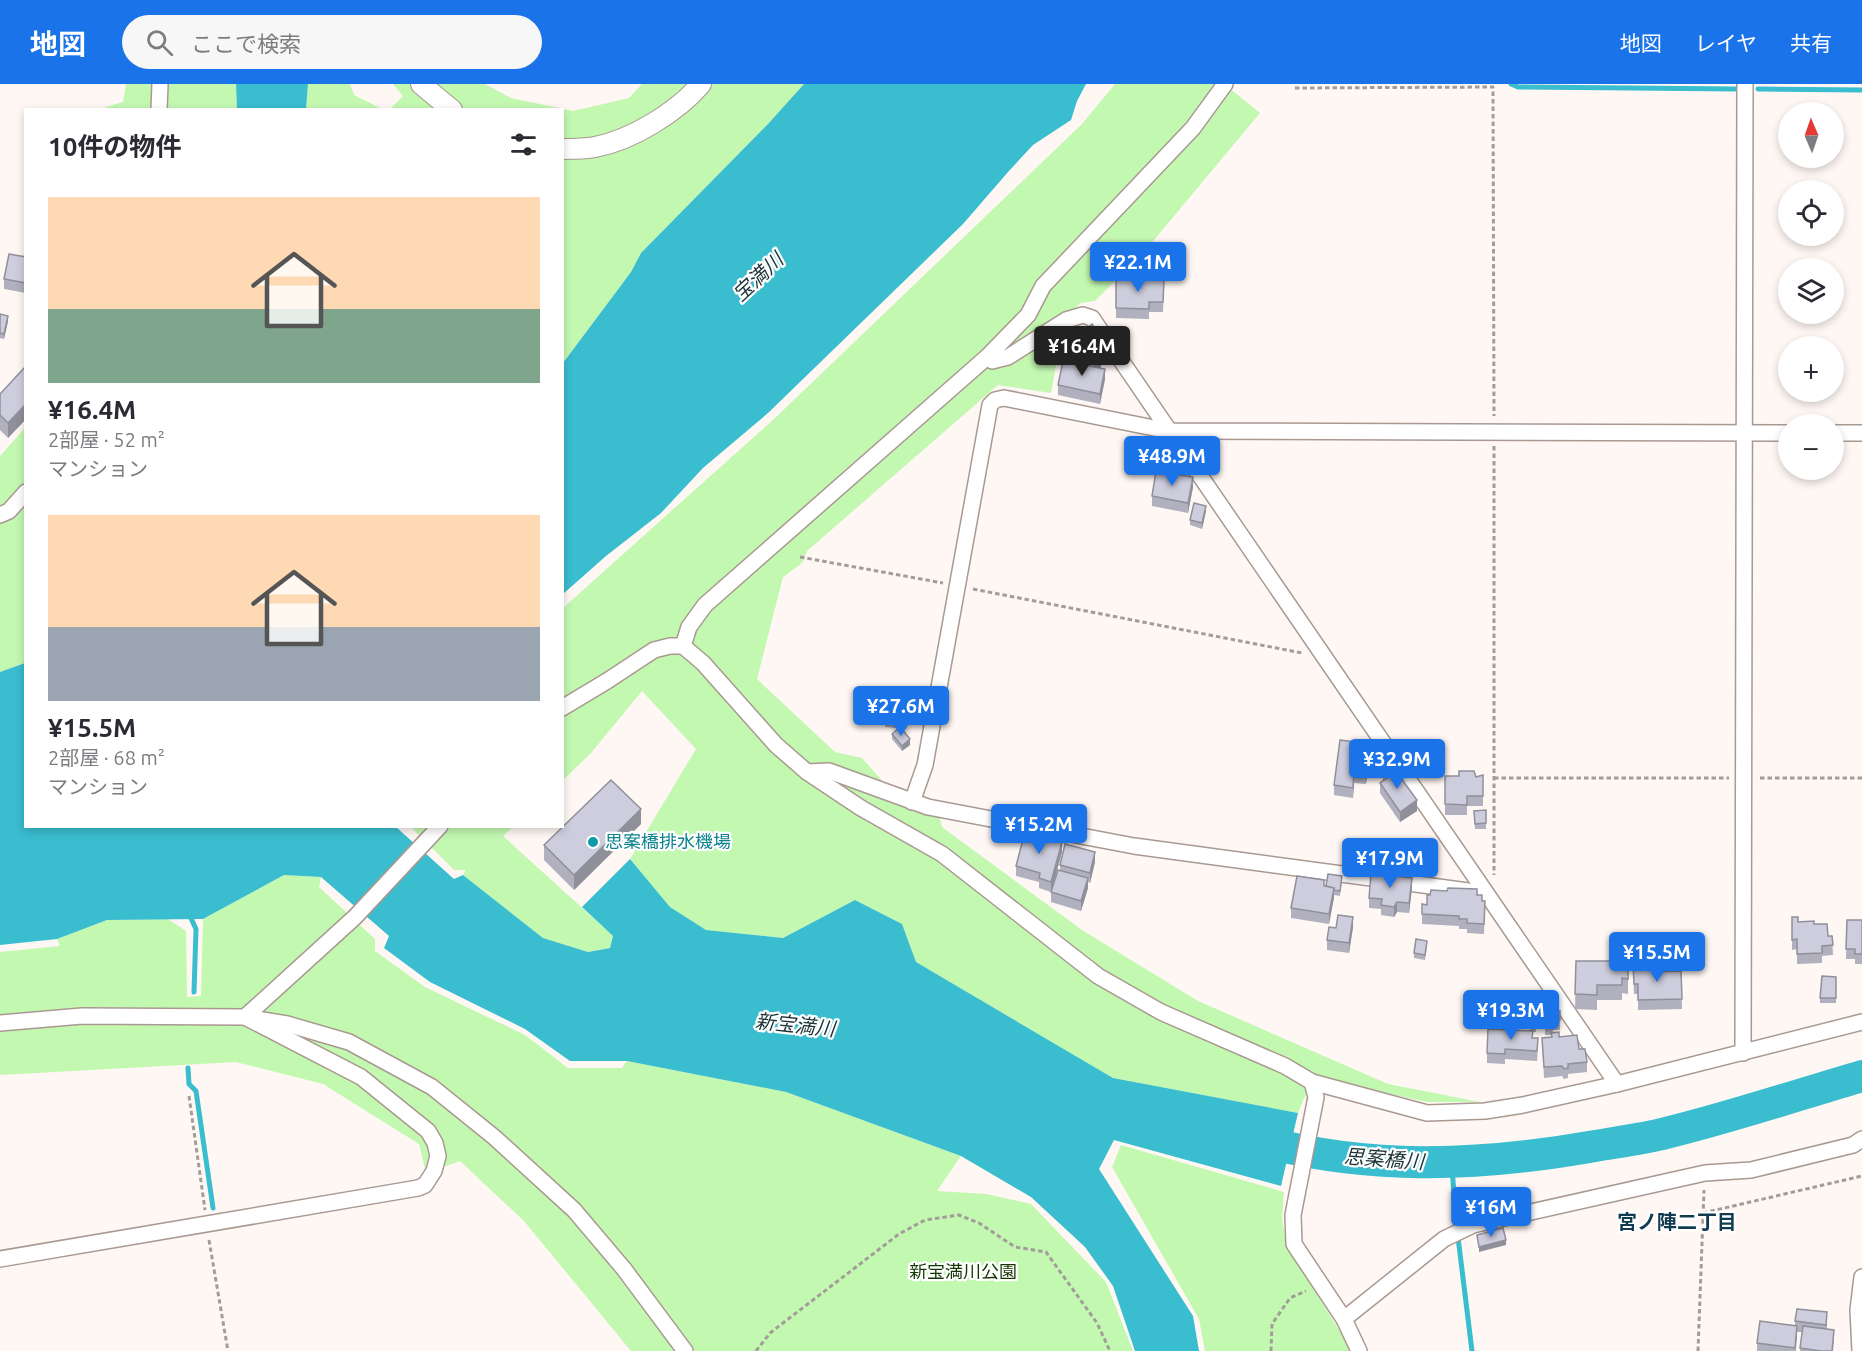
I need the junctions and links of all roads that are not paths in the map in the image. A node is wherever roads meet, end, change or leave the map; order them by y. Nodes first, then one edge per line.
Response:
1 (160, 84) edge
2 (422, 84) edge
3 (701, 84) edge
4 (1225, 84) edge
5 (1745, 84) edge
6 (159, 108) edge
7 (450, 108) edge
8 (564, 149) edge
9 (987, 357) junction
10 (1169, 431) junction
11 (1746, 433) junction
12 (1778, 433) edge
13 (1844, 433) edge
14 (1862, 433) edge
15 (24, 494) edge
16 (0, 515) edge
17 (683, 646) junction
18 (564, 707) edge
19 (807, 772) junction
20 (912, 802) junction
21 (438, 828) edge
22 (1491, 898) junction
23 (245, 1017) junction
24 (1862, 1022) edge
25 (0, 1023) edge
26 (1743, 1053) junction
27 (1617, 1084) junction
28 (1314, 1089) junction
29 (1862, 1139) edge
30 (0, 1259) edge
31 (1862, 1276) edge
32 (1344, 1319) junction
33 (685, 1351) edge
34 (1359, 1351) edge
35 (1860, 1351) edge

1 - 6 street
2 - 7 street
3 - 8 street
4 - 9 street
5 - 11 street
9 - 10 street
9 - 17 street
10 - 11 street
10 - 20 street
10 - 22 street
11 - 12 street
11 - 26 street
13 - 14 street
15 - 16 street
17 - 18 street
17 - 19 street
19 - 20 street
19 - 28 street
20 - 22 street
21 - 23 street
22 - 27 street
23 - 25 street
23 - 30 street
23 - 33 street
24 - 26 street
26 - 27 street
27 - 28 street
28 - 32 street
29 - 32 street
31 - 35 street
32 - 34 street

